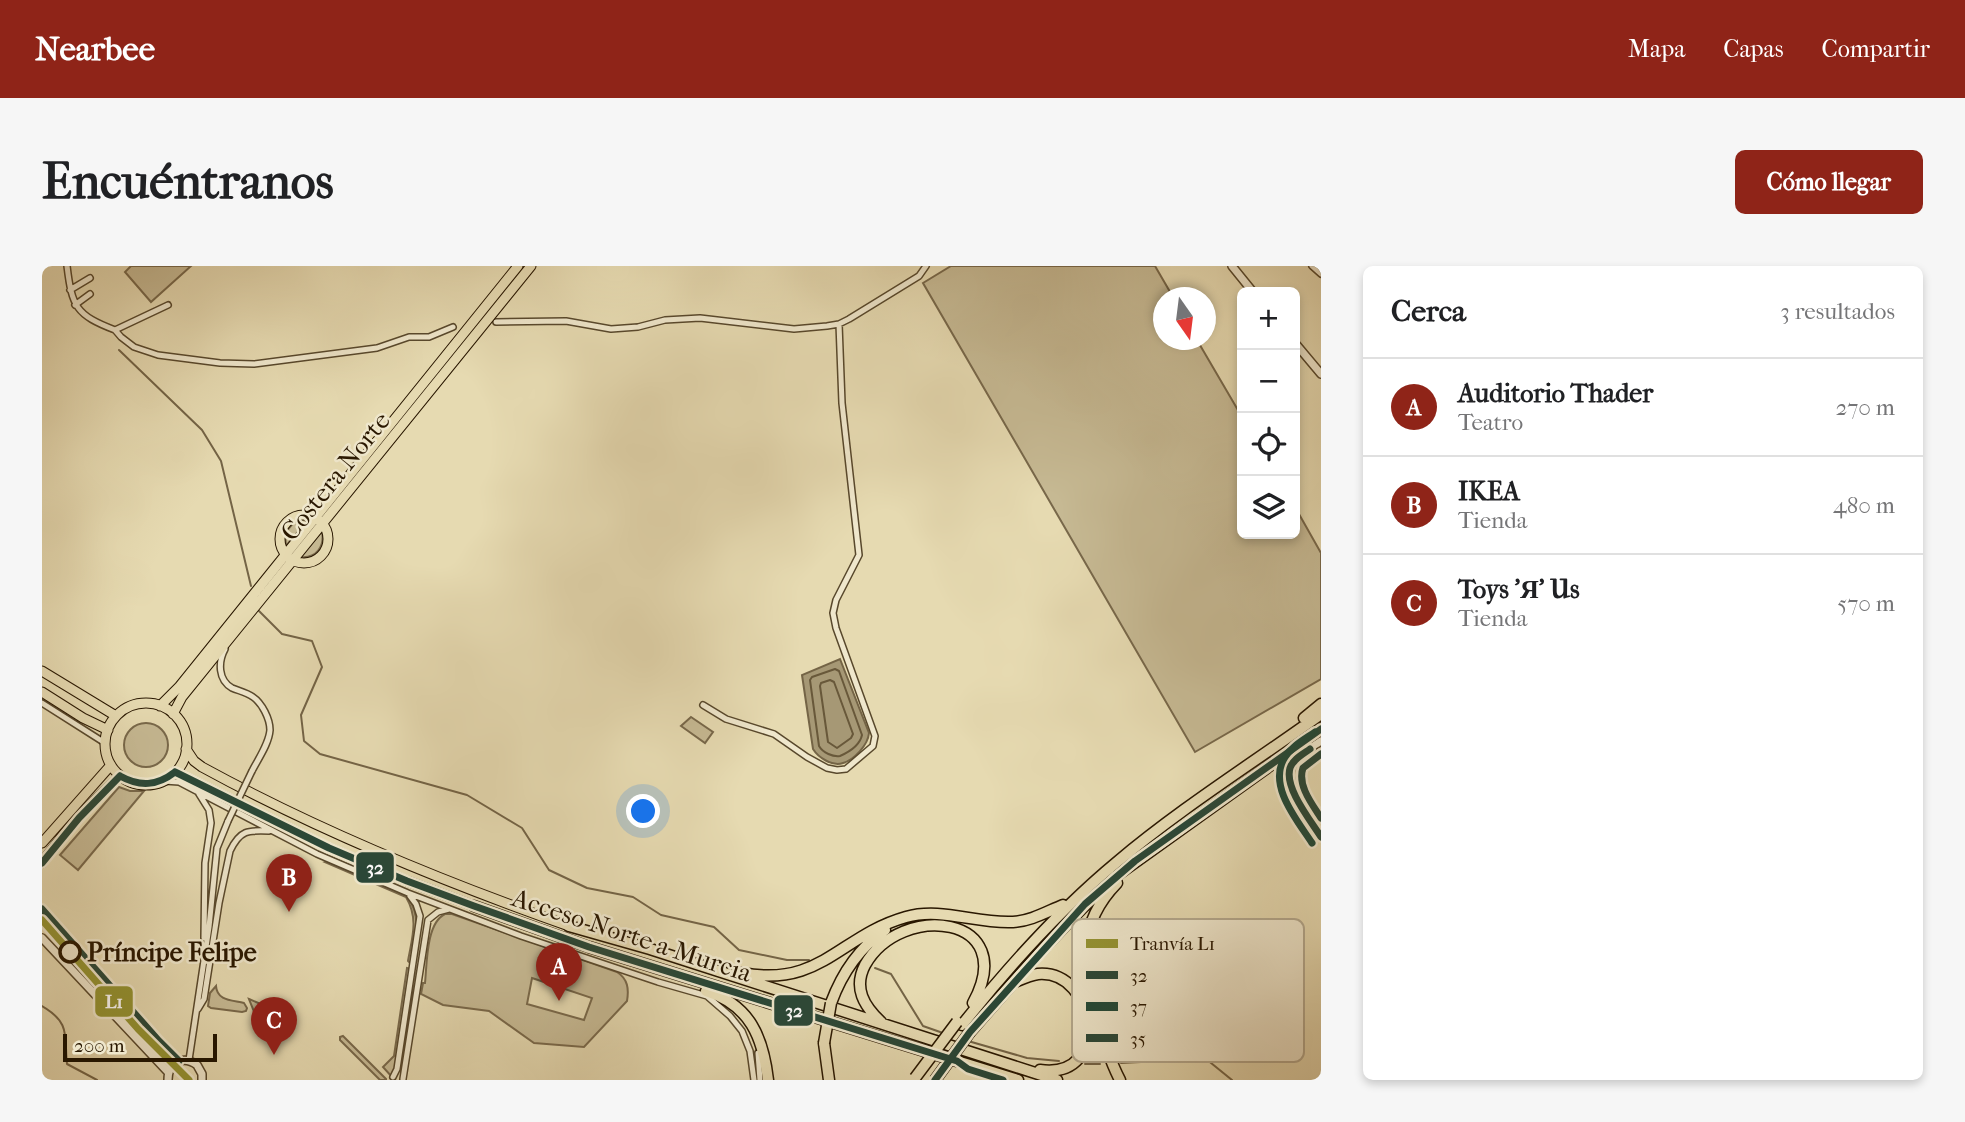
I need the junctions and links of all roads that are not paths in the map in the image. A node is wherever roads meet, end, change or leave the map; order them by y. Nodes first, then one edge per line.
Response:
1 (67, 266) edge
2 (518, 266) edge
3 (531, 266) edge
4 (926, 266) edge
5 (1312, 266) edge
6 (1235, 269) edge
7 (1321, 274) edge
8 (90, 278) dead end
9 (1249, 287) edge
10 (70, 290) junction
11 (90, 294) dead end
12 (75, 305) junction
13 (168, 305) dead end
14 (496, 322) dead end
15 (839, 324) junction
16 (453, 327) dead end
17 (115, 330) junction
18 (1300, 349) edge
19 (1321, 374) edge
20 (320, 521) junction
21 (290, 558) junction
22 (238, 628) junction
23 (42, 671) edge
24 (42, 692) edge
25 (42, 703) edge
26 (703, 705) dead end
27 (1321, 705) edge
28 (160, 706) junction
29 (173, 714) junction
30 (1321, 714) edge
31 (116, 716) junction
32 (1321, 729) edge
33 (108, 730) junction
34 (1321, 741) edge
35 (105, 743) junction
36 (186, 749) junction
37 (111, 765) junction
38 (175, 772) junction
39 (120, 776) junction
40 (164, 781) junction
41 (197, 792) junction
42 (1209, 793) junction
43 (274, 831) junction
44 (1172, 835) junction
45 (1321, 837) edge
46 (42, 843) edge
47 (1117, 862) junction
48 (42, 863) edge
49 (408, 894) junction
50 (1063, 905) junction
51 (474, 906) joint
52 (42, 909) edge
53 (450, 909) junction
54 (938, 914) junction
55 (1094, 919) edge
56 (569, 926) junction
57 (42, 938) edge
58 (589, 947) junction
59 (650, 949) junction
60 (201, 981) junction
61 (1012, 984) junction
62 (1072, 988) edge
63 (970, 1008) junction
64 (197, 1011) junction
65 (751, 1022) junction
66 (883, 1024) junction
67 (963, 1026) junction
68 (189, 1060) junction
69 (179, 1061) junction
70 (957, 1061) junction
71 (1076, 1062) edge
72 (1112, 1062) edge
73 (1020, 1067) junction
74 (168, 1076) edge
75 (391, 1079) edge
76 (403, 1079) edge
77 (916, 1079) edge
78 (202, 1080) edge
79 (754, 1080) edge
80 (760, 1080) edge
81 (768, 1080) edge
82 (828, 1080) edge
83 (934, 1080) edge
84 (1003, 1080) edge
85 (1018, 1080) edge
86 (1044, 1080) edge
87 (1057, 1080) edge
88 (1120, 1080) edge

1 - 10 street
2 - 20 main road, Costera Norte
3 - 20 main road, Costera Norte
4 - 15 street
5 - 7 street
6 - 9 street
8 - 10 street
10 - 12 street
11 - 12 street
12 - 17 street
13 - 17 street
14 - 15 street
15 - 26 street
16 - 17 street
18 - 19 street
20 - 21 main road, Costera Norte
20 - 21 main road
20 - 21 main road
21 - 22 main road, Costera Norte
21 - 28 main road, Costera Norte
22 - 29 main road, Costera Norte
22 - 60 street, bridge
23 - 31 main road
24 - 33 main road
25 - 35 street
27 - 42 highway
28 - 29 main road
28 - 31 main road
29 - 36 main road
30 - 42 highway
31 - 33 main road
32 - 44 highway
33 - 35 main road
34 - 45 street
35 - 37 main road
36 - 38 main road
36 - 56 main road
37 - 39 main road
37 - 46 main road
38 - 40 main road
38 - 51 main road
39 - 40 main road
39 - 48 main road
40 - 41 street
41 - 43 street
41 - 60 street
42 - 47 highway
43 - 49 street
43 - 64 street
44 - 55 highway
44 - 61 highway
47 - 50 highway
47 - 67 highway
49 - 53 street
49 - 75 street
50 - 54 highway
50 - 63 highway
51 - 58 highway, Acceso Norte a Murcia
52 - 69 street
53 - 76 street
53 - 79 street
54 - 59 highway
54 - 82 highway, bridge
56 - 59 highway
56 - 86 highway, Acceso Norte a Murcia
57 - 74 street
58 - 65 highway
58 - 70 highway, Acceso Norte a Murcia
59 - 66 highway
60 - 64 street
61 - 62 highway
61 - 67 highway
63 - 66 highway
63 - 67 highway
64 - 68 street
65 - 80 street
65 - 81 highway
66 - 73 highway
67 - 77 highway, bridge
67 - 83 highway, bridge
68 - 69 street
68 - 78 street
69 - 74 street
70 - 84 highway
70 - 85 highway, Acceso Norte a Murcia
71 - 73 highway
72 - 88 highway
73 - 87 highway
75 - 76 street

